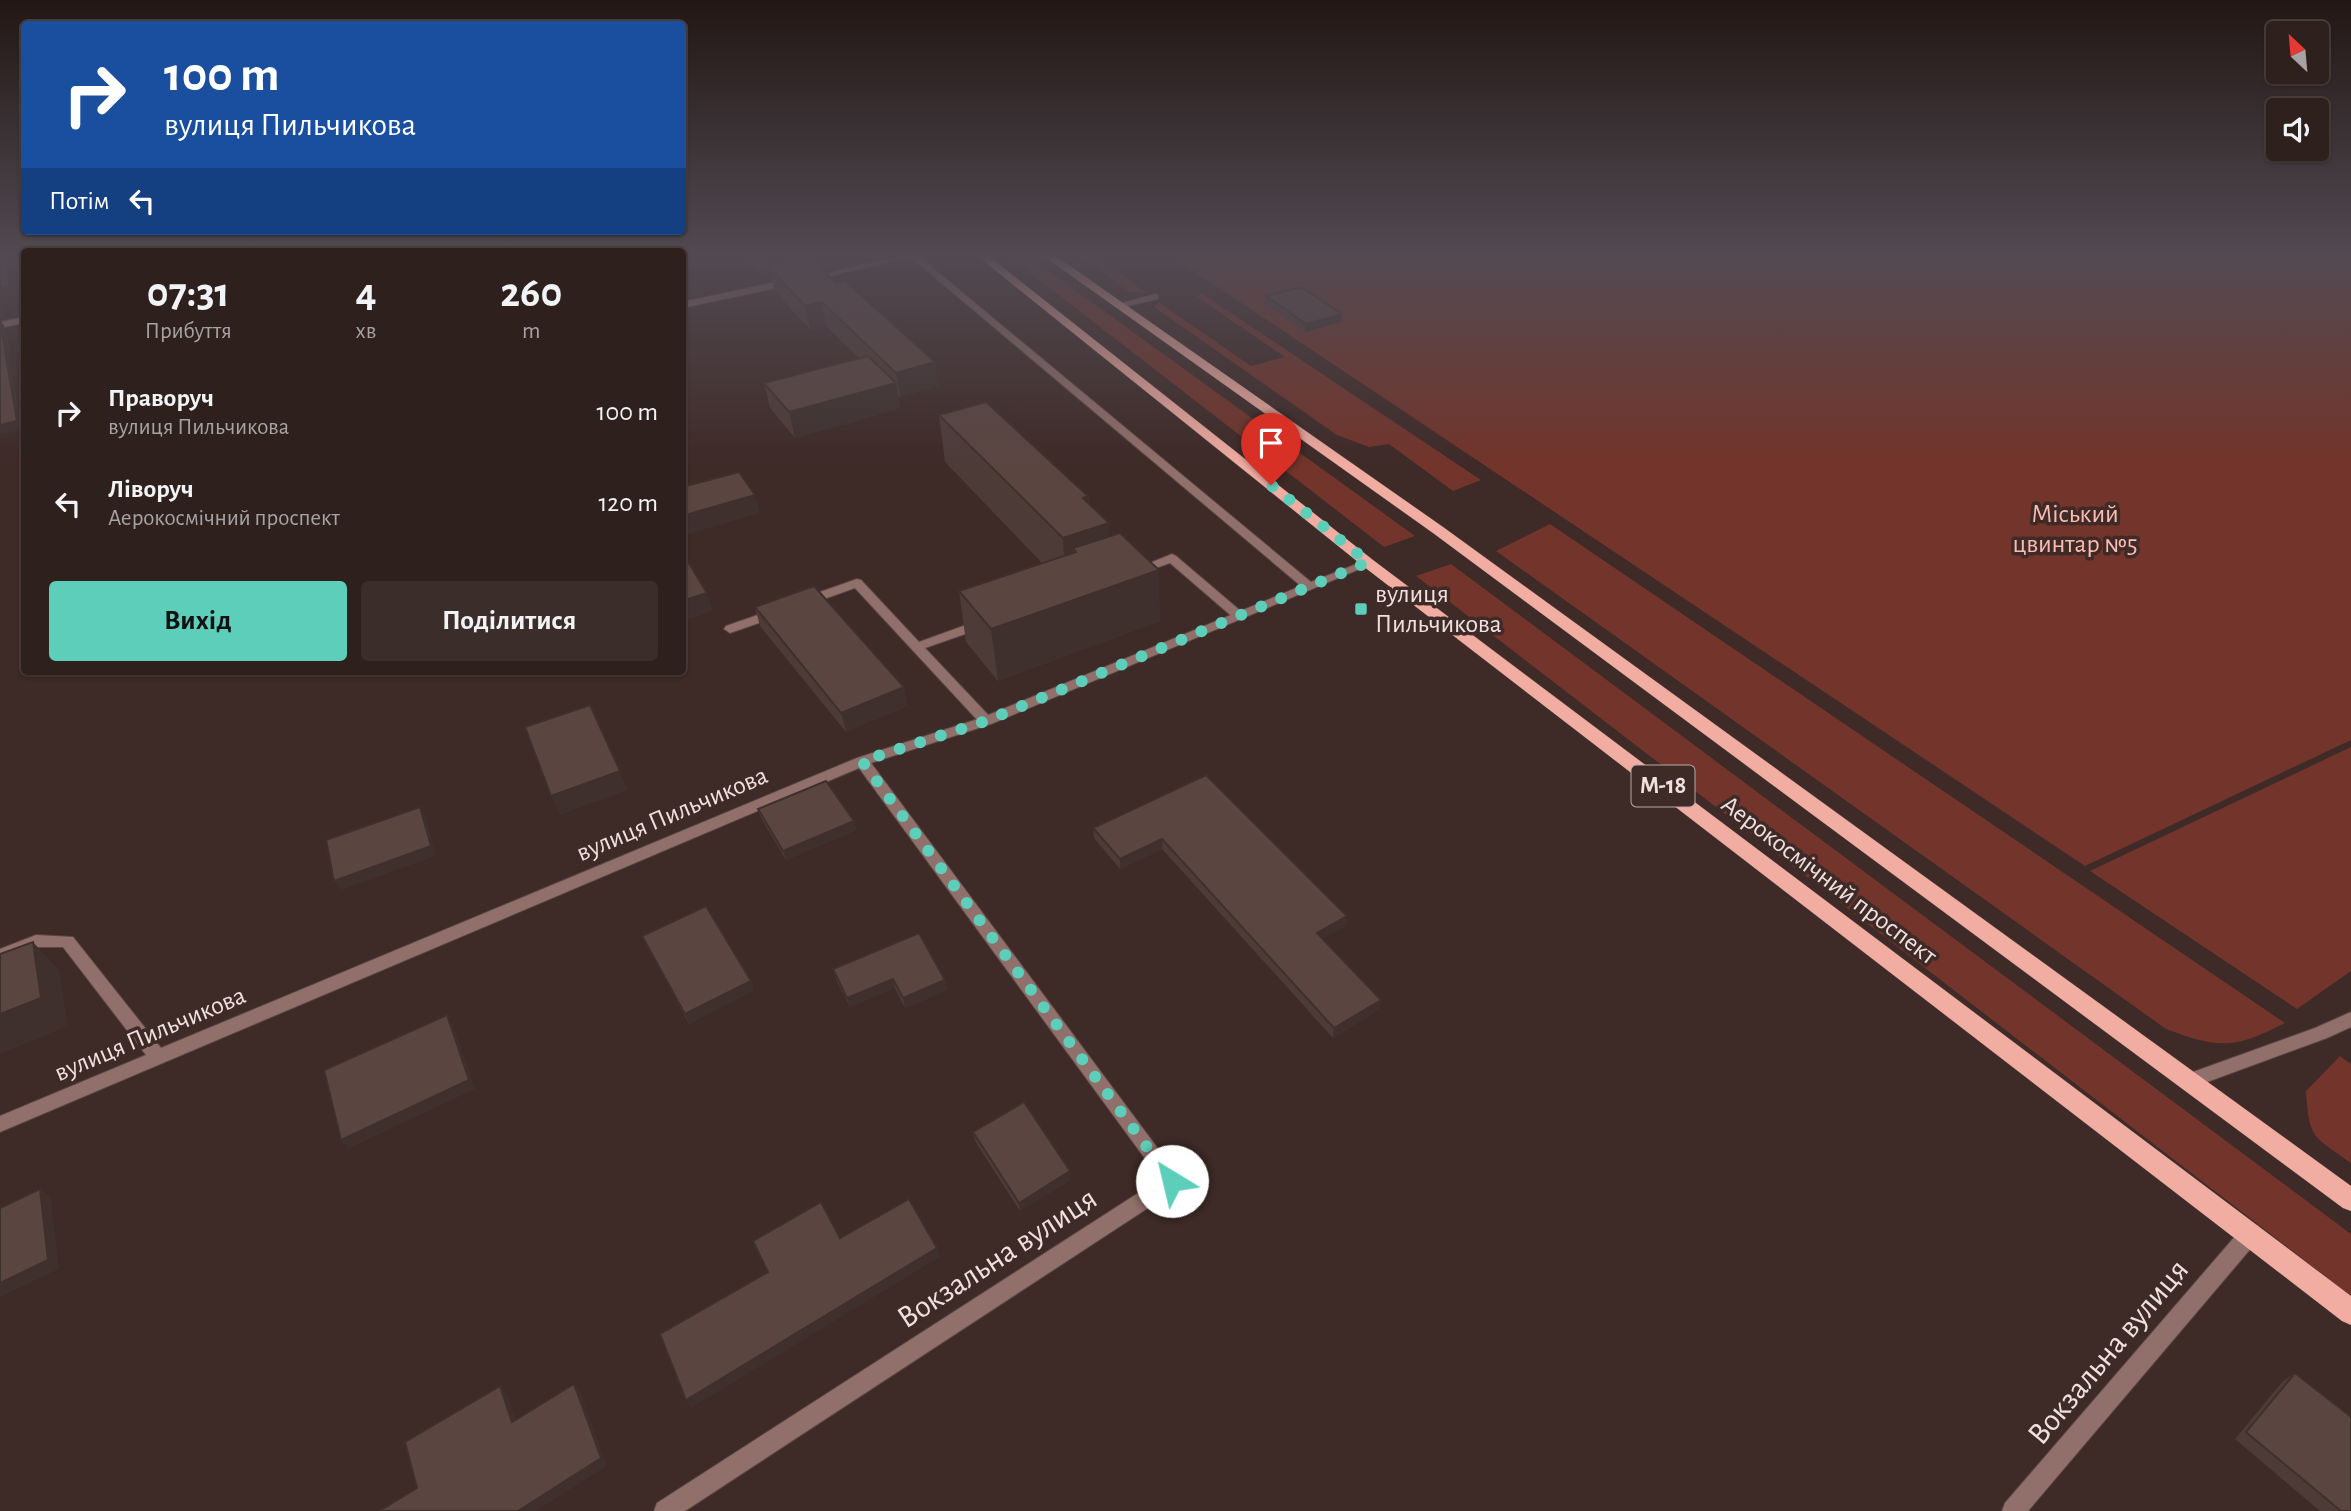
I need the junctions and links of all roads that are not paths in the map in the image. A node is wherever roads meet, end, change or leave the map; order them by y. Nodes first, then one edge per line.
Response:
1 (996, 325) edge
2 (1069, 325) edge
3 (1147, 325) edge
4 (1368, 562) junction
5 (1121, 576) edge
6 (1309, 587) junction
7 (1240, 616) junction
8 (993, 620) edge
9 (730, 629) dead end
10 (916, 647) junction
11 (986, 721) junction
12 (862, 761) junction
13 (0, 956) edge
14 (2351, 1019) edge
15 (158, 1057) junction
16 (2188, 1081) junction
17 (0, 1124) edge
18 (2351, 1200) edge
19 (2251, 1233) junction
20 (2351, 1312) edge
21 (665, 1511) edge
22 (2013, 1511) edge

1 - 6 street
2 - 4 main road, Аерокосмічний проспект / М-18
3 - 16 main road, Аерокосмічний проспект / М-18
4 - 6 street, вулиця Пильчикова
4 - 19 main road, Аерокосмічний проспект / М-18
5 - 7 street
6 - 7 street, вулиця Пильчикова
7 - 11 street, вулиця Пильчикова
8 - 10 street
9 - 10 street
10 - 11 street
11 - 12 street, вулиця Пильчикова
12 - 15 street, вулиця Пильчикова
12 - 21 street, Вокзальна вулиця
13 - 15 street
14 - 16 street
15 - 17 street, вулиця Пильчикова
16 - 18 main road, Аерокосмічний проспект / М-18
19 - 20 main road, Аерокосмічний проспект / М-18
19 - 22 street, Вокзальна вулиця

